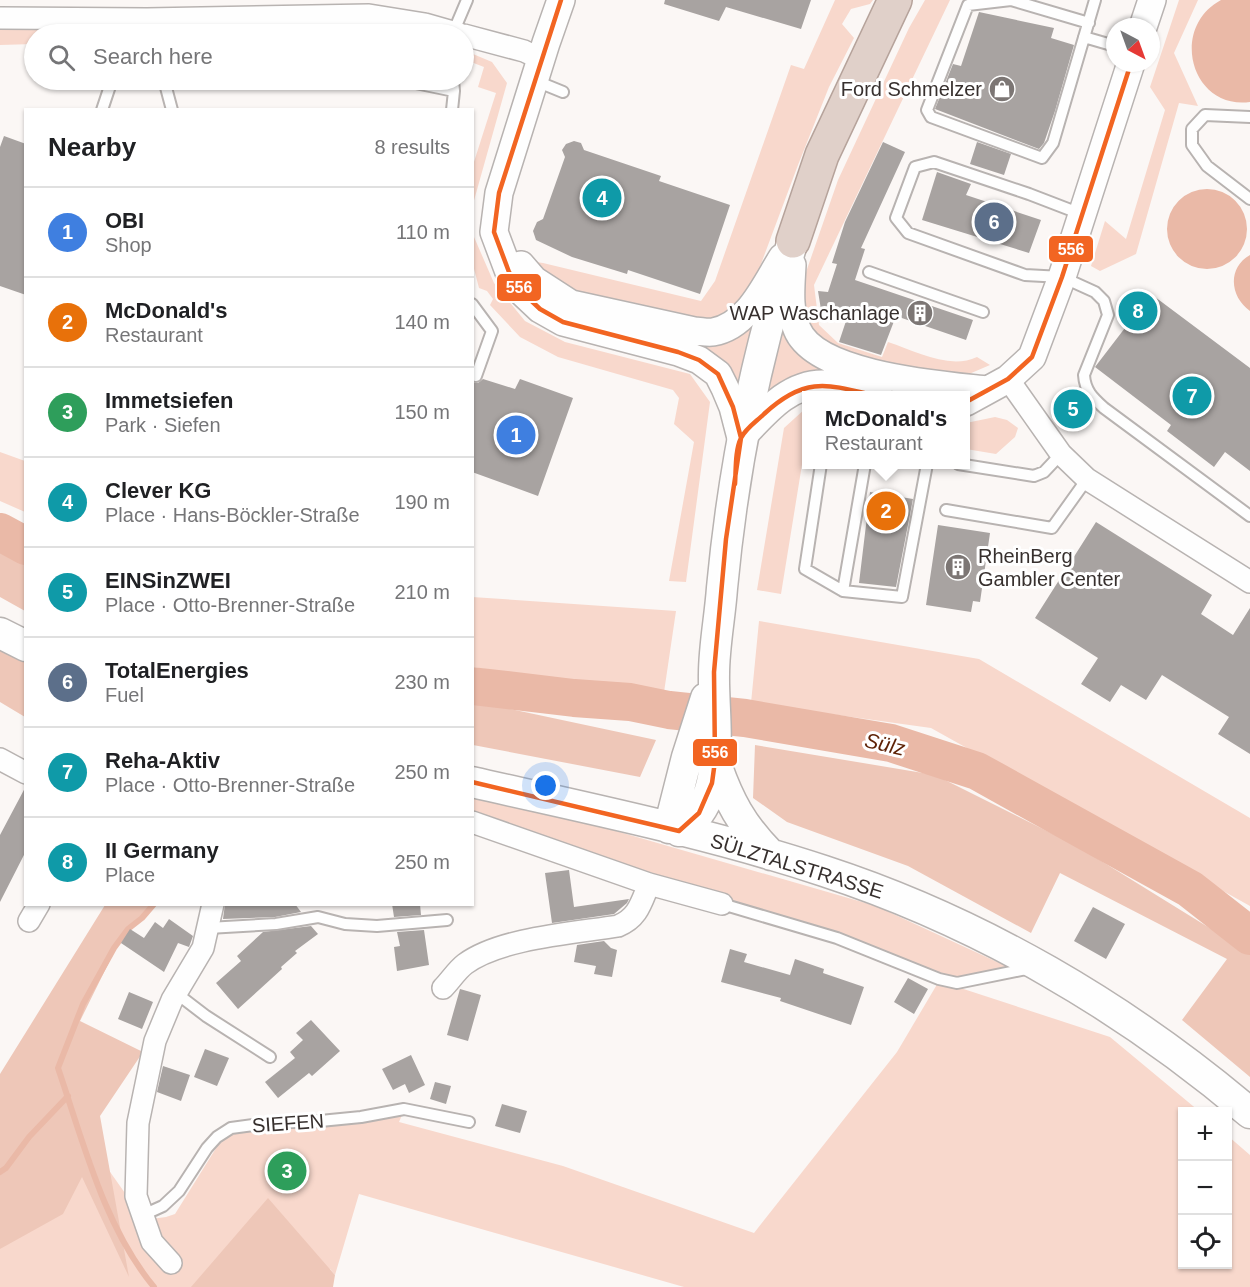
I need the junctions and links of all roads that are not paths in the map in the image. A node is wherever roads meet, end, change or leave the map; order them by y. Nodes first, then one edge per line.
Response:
1 (467, 0) edge
2 (561, 0) edge
3 (895, 0) edge
4 (1011, 0) edge
5 (1095, 0) edge
6 (1152, 0) edge
7 (199, 9) edge
8 (0, 18) edge
9 (1146, 18) edge
10 (1089, 23) junction
11 (79, 24) edge
12 (158, 24) edge
13 (425, 24) edge
14 (463, 24) edge
15 (1084, 37) junction
16 (474, 38) edge
17 (1106, 43) edge
18 (538, 69) junction
19 (1128, 72) edge
20 (109, 90) edge
21 (167, 90) edge
22 (454, 90) edge
23 (563, 92) dead end
24 (103, 108) edge
25 (171, 108) edge
26 (452, 108) edge
27 (1250, 117) edge
28 (1250, 199) edge
29 (496, 210) junction
30 (1081, 214) junction
31 (793, 241) junction
32 (868, 272) dead end
33 (1062, 278) junction
34 (474, 307) edge
35 (983, 312) dead end
36 (476, 376) dead end
37 (987, 390) edge
38 (857, 391) edge
39 (741, 438) junction
40 (1061, 453) junction
41 (970, 467) edge
42 (820, 469) edge
43 (864, 469) edge
44 (926, 469) edge
45 (1087, 479) junction
46 (946, 510) dead end
47 (1250, 516) edge
48 (1250, 582) edge
49 (843, 591) junction
50 (0, 633) edge
51 (24, 645) edge
52 (0, 759) edge
53 (701, 759) junction
54 (24, 771) edge
55 (474, 782) edge
56 (474, 823) edge
57 (674, 830) junction
58 (771, 855) junction
59 (650, 884) junction
60 (722, 904) joint
61 (213, 906) edge
62 (447, 920) dead end
63 (208, 928) junction
64 (1040, 966) junction
65 (444, 988) dead end
66 (176, 993) junction
67 (270, 1057) dead end
68 (1250, 1113) edge
69 (470, 1122) dead end
70 (143, 1215) junction
71 (171, 1263) dead end

1 - 14 lane
2 - 18 street
3 - 31 highway
4 - 10 lane
4 - 15 lane
5 - 10 lane
6 - 9 street
7 - 12 street
7 - 13 street
8 - 11 street
10 - 15 lane
15 - 17 lane
16 - 18 street
18 - 23 lane
18 - 29 street
19 - 30 street
20 - 24 lane
21 - 25 lane
22 - 26 lane
27 - 28 lane
29 - 31 street
29 - 39 street
30 - 33 street
30 - 33 lane
31 - 37 street
31 - 39 main road
32 - 35 lane
33 - 37 street
33 - 47 lane
34 - 36 lane
37 - 40 street
38 - 39 street
39 - 53 main road
40 - 41 lane
40 - 45 street
42 - 49 lane
43 - 49 lane
44 - 49 lane
45 - 46 lane
45 - 48 street
50 - 51 main road
52 - 54 street
53 - 57 main road
53 - 58 main road
55 - 57 main road, SÜLZTALSTRASSE
56 - 59 street
57 - 58 main road, SÜLZTALSTRASSE
58 - 64 main road, SÜLZTALSTRASSE
59 - 60 street
59 - 65 street
60 - 64 lane
61 - 63 street
62 - 63 lane
63 - 66 street
64 - 68 main road, SÜLZTALSTRASSE
66 - 67 lane
66 - 70 street
69 - 70 lane, SIEFEN
70 - 71 street

